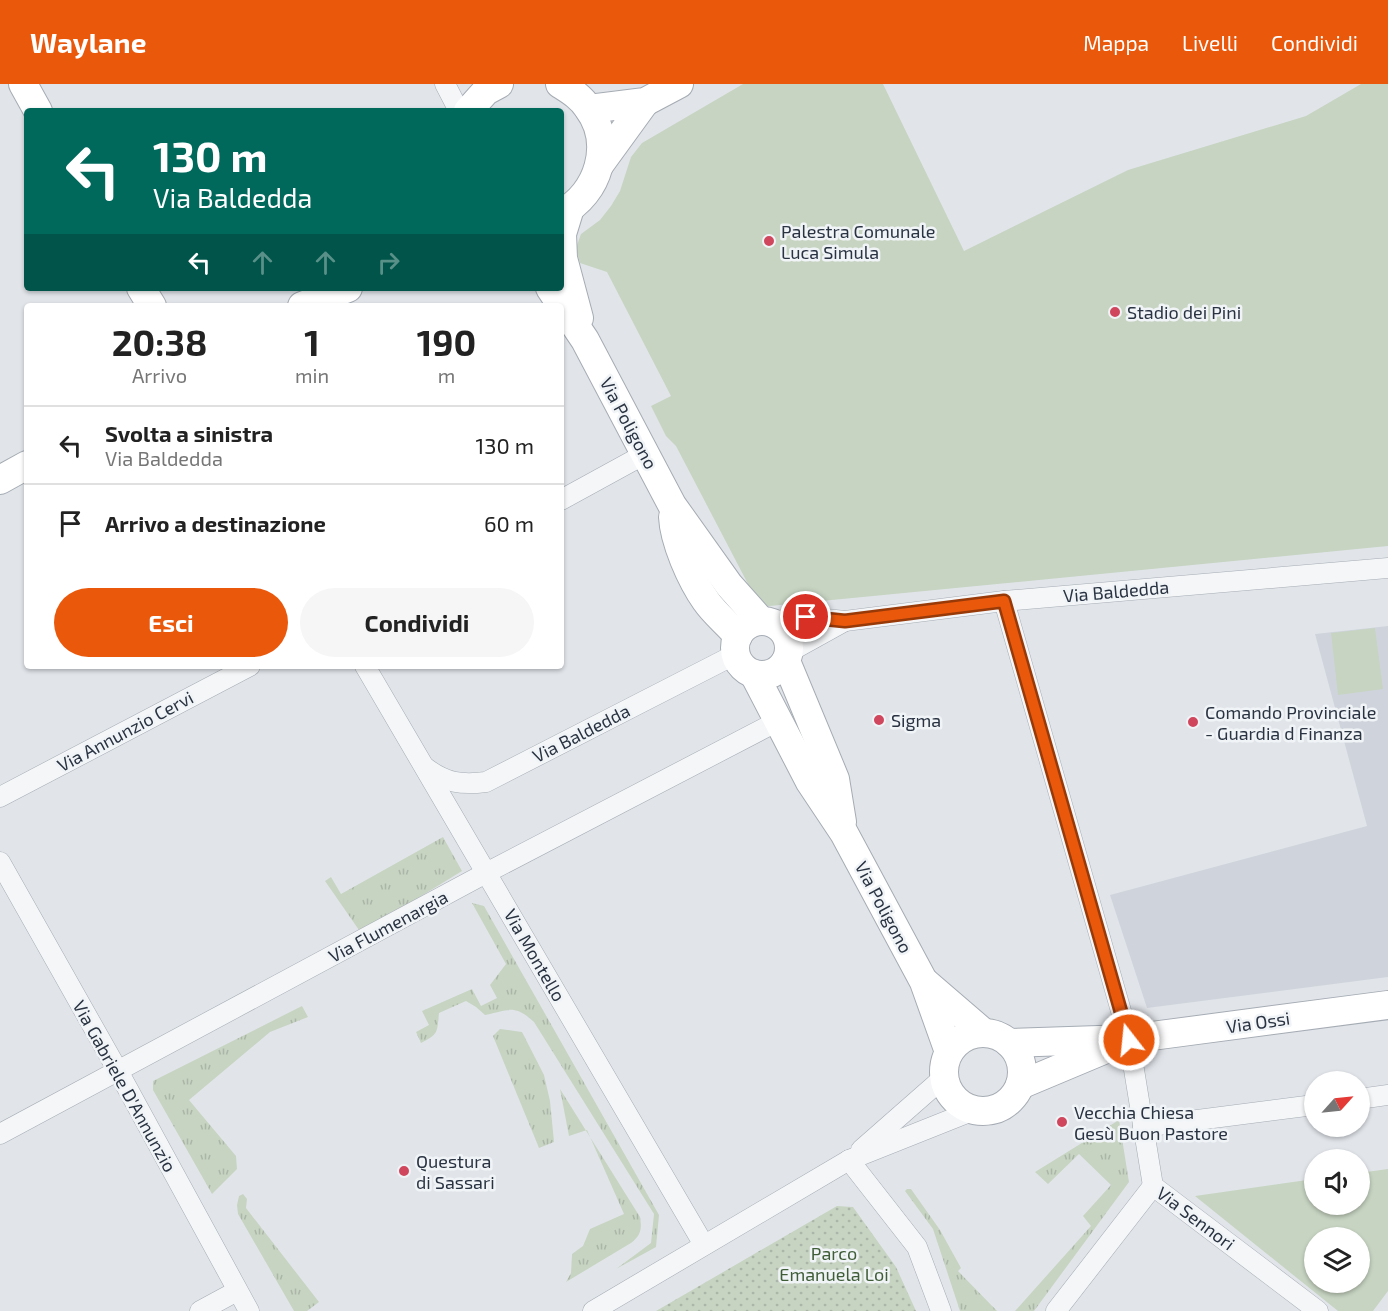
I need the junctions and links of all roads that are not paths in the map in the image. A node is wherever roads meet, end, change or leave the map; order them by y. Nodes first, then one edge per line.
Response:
1 (23, 84) edge
2 (445, 84) edge
3 (560, 84) edge
4 (679, 84) edge
5 (645, 102) junction
6 (36, 108) edge
7 (457, 108) edge
8 (589, 108) junction
9 (600, 164) junction
10 (566, 211) edge
11 (564, 262) edge
12 (313, 291) edge
13 (340, 291) edge
14 (303, 303) edge
15 (308, 303) edge
16 (564, 309) edge
17 (585, 340) junction
18 (645, 454) junction
19 (24, 467) edge
20 (0, 480) edge
21 (564, 498) edge
22 (1388, 568) edge
23 (1004, 601) junction
24 (845, 621) junction
25 (752, 641) junction
26 (787, 656) junction
27 (244, 669) edge
28 (366, 669) edge
29 (778, 721) junction
30 (424, 766) junction
31 (0, 797) edge
32 (844, 833) junction
33 (0, 862) edge
34 (486, 873) junction
35 (924, 982) junction
36 (1388, 1005) edge
37 (984, 1033) junction
38 (1129, 1040) junction
39 (1009, 1043) junction
40 (946, 1065) junction
41 (118, 1071) junction
42 (1020, 1085) junction
43 (1388, 1095) edge
44 (1370, 1097) edge
45 (1304, 1106) edge
46 (972, 1111) junction
47 (1143, 1127) junction
48 (0, 1134) edge
49 (849, 1160) junction
50 (1152, 1186) junction
51 (704, 1245) junction
52 (237, 1291) junction
53 (200, 1311) edge
54 (249, 1311) edge
55 (593, 1311) edge
56 (941, 1311) edge
57 (1056, 1311) edge
58 (1318, 1311) edge

1 - 6 main road
2 - 7 street
3 - 8 main road
4 - 5 main road
5 - 8 main road
5 - 9 main road
8 - 9 main road
9 - 10 main road
11 - 17 main road, Via Poligono
12 - 14 main road
13 - 15 main road
16 - 17 main road, Via Poligono
17 - 18 main road, Via Poligono
18 - 21 street
18 - 25 main road, Via Poligono
19 - 20 main road
22 - 23 street, Via Baldedda
23 - 24 street, Via Baldedda
23 - 38 street, Via Sennori
24 - 25 street, Via Baldedda
24 - 26 street, Via Baldedda
25 - 26 main road, Via Poligono
25 - 26 main road
25 - 29 main road, Via Poligono
25 - 30 street, Via Baldedda
26 - 32 main road, Via Poligono
27 - 31 street, Via Annunzio Cervi
28 - 30 street, Via Montello
29 - 32 main road, Via Poligono
29 - 34 street, Via Flumenargia
30 - 34 street, Via Montello
32 - 35 main road, Via Poligono
33 - 41 street, Via Gabriele D'Annunzio
34 - 41 street, Via Flumenargia
34 - 51 street, Via Montello
35 - 37 main road, Via Poligono
35 - 40 main road, Via Poligono
36 - 38 main road, Via Ossi
37 - 39 main road
37 - 40 main road
38 - 39 main road, Via Ossi
38 - 42 main road, Via Ossi
38 - 47 street, Via Sennori
39 - 42 main road
40 - 46 main road
40 - 49 street
41 - 48 street, Via Flumenargia
41 - 52 street, Via Gabriele D'Annunzio
42 - 46 main road
43 - 44 street
45 - 47 street
46 - 49 street
47 - 50 street, Via Sennori
49 - 51 street
49 - 56 street
50 - 57 street
50 - 58 street, Via Sennori
51 - 55 street
52 - 53 street
52 - 54 street, Via Gabriele D'Annunzio

